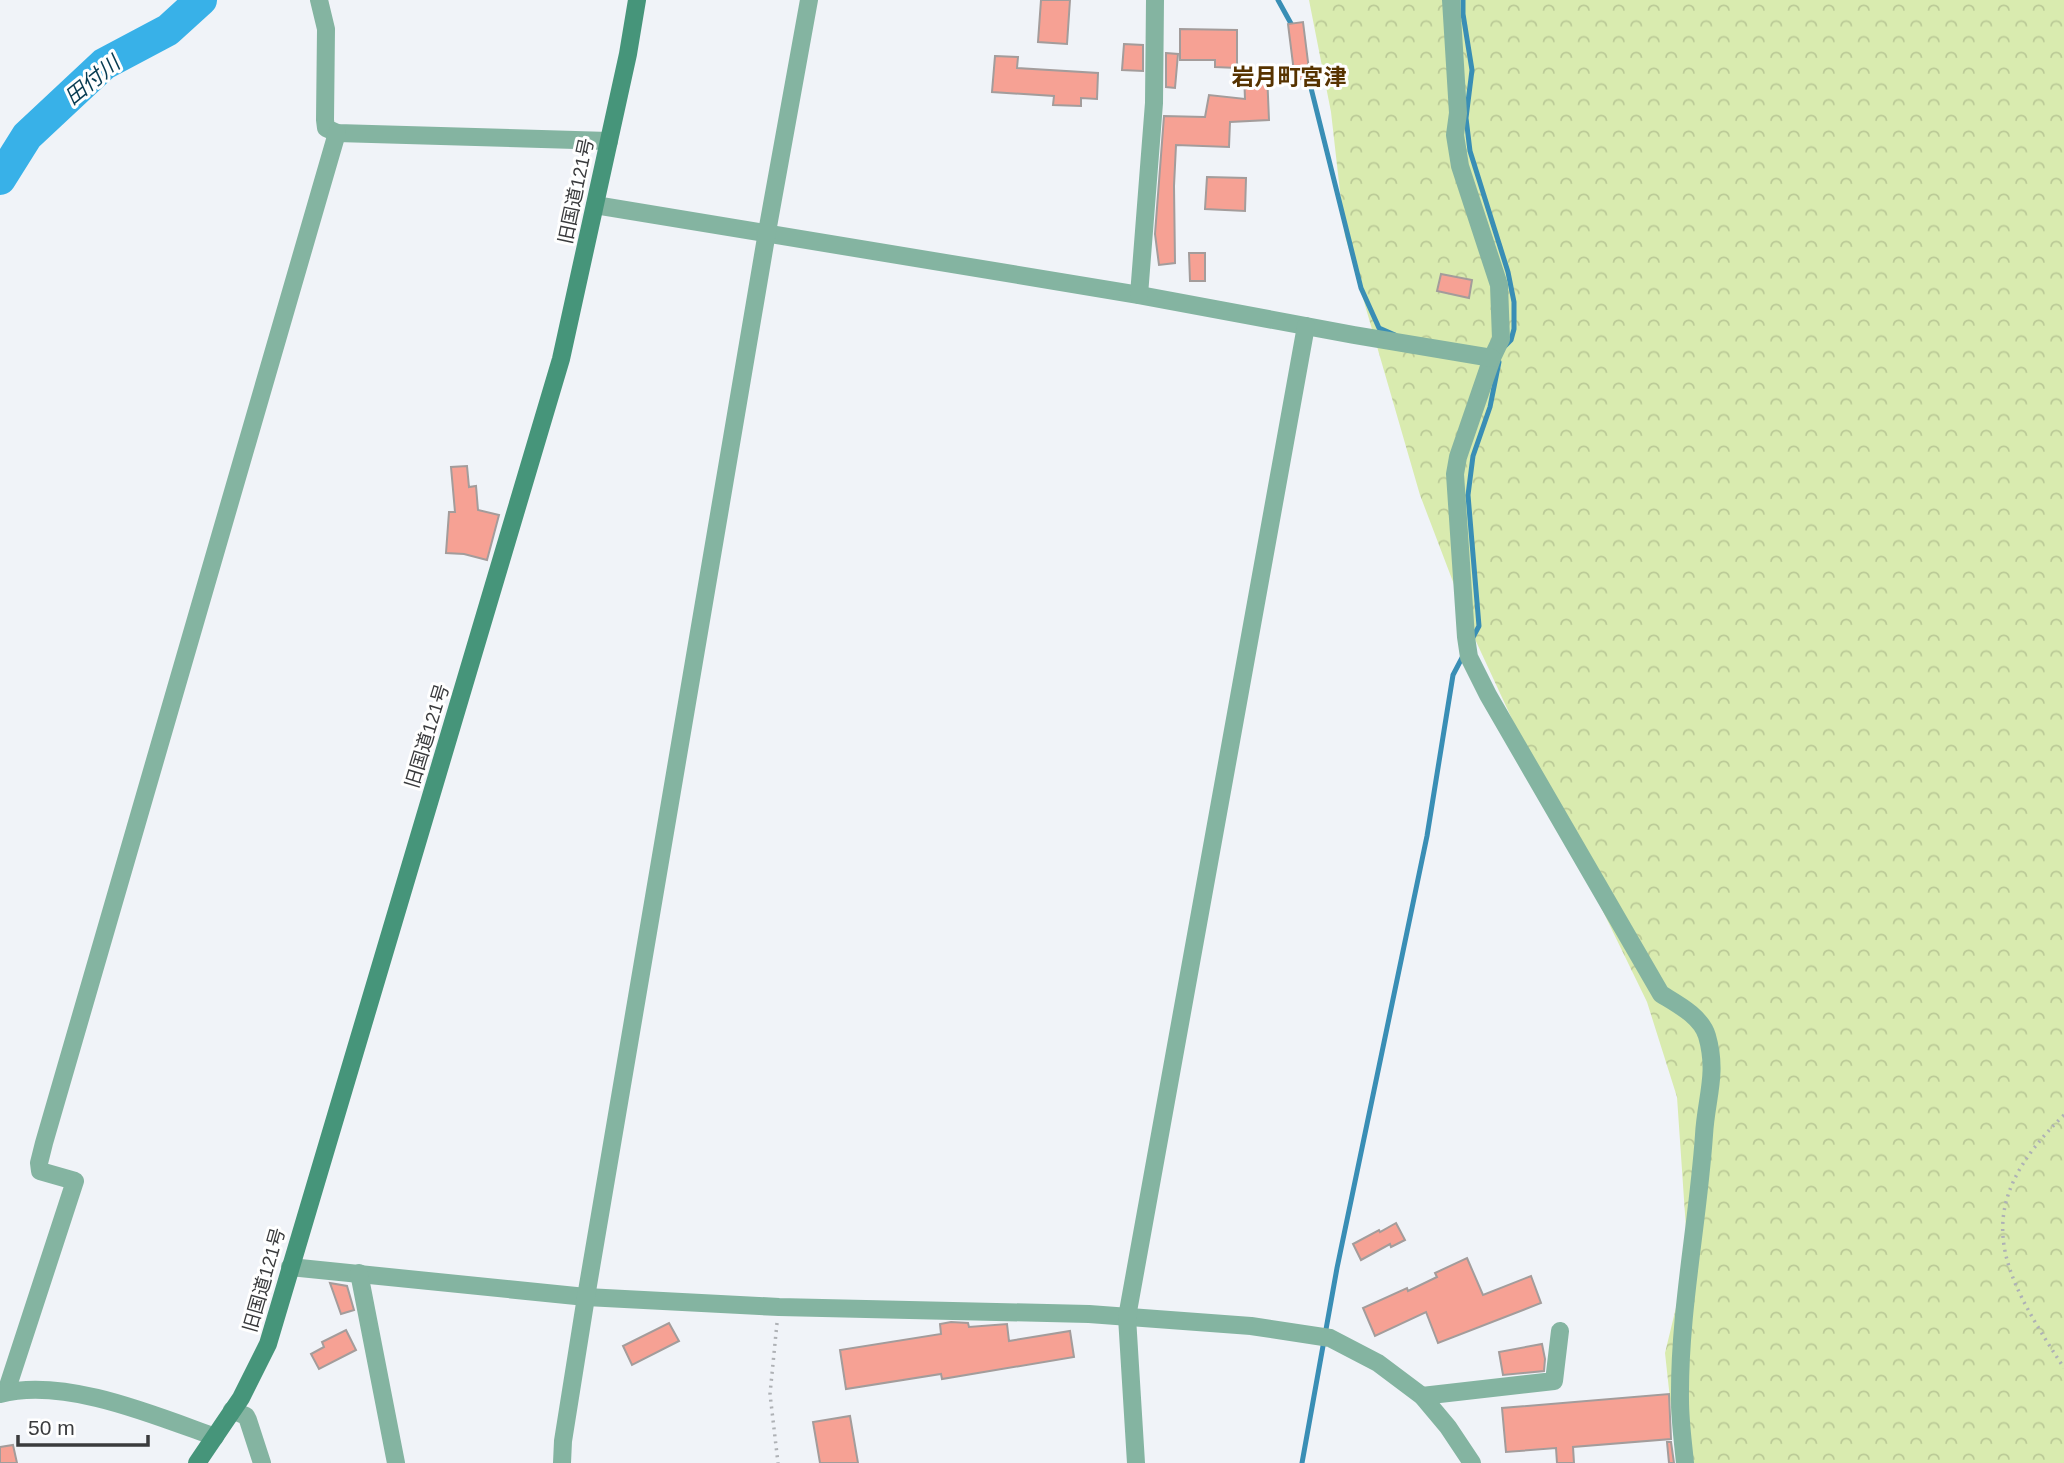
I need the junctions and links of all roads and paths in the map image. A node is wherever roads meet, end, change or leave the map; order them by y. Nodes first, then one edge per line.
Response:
1 (319, 0) edge
2 (637, 0) edge
3 (809, 0) edge
4 (1155, 0) edge
5 (1451, 0) edge
6 (337, 133) junction
7 (609, 141) junction
8 (595, 205) junction
9 (767, 232) junction
10 (1139, 295) junction
11 (1306, 326) junction
12 (1492, 358) junction
13 (2064, 1115) edge
14 (289, 1268) junction
15 (359, 1273) junction
16 (586, 1297) junction
17 (779, 1307) junction
18 (1127, 1317) junction
19 (1560, 1331) dead end
20 (2064, 1368) edge
21 (3, 1393) edge
22 (1422, 1396) junction
23 (232, 1410) junction
24 (215, 1437) junction
25 (197, 1463) edge
26 (262, 1463) edge
27 (396, 1463) edge
28 (562, 1463) edge
29 (778, 1463) edge
30 (1136, 1463) edge
31 (1472, 1463) edge
32 (1685, 1463) edge

1 - 6 street
2 - 7 street, 旧国道121号
3 - 9 street
4 - 10 street
5 - 12 street
6 - 7 street
6 - 21 street
7 - 8 street, 旧国道121号
8 - 9 street
8 - 14 street, 旧国道121号
9 - 10 street
9 - 16 street
10 - 11 street
11 - 12 street
11 - 18 street
12 - 32 street
13 - 20 path
14 - 15 street
14 - 23 street, 旧国道121号
15 - 16 street
15 - 27 street
16 - 17 street
16 - 28 street
17 - 18 street
17 - 29 path
18 - 22 street
18 - 30 street
19 - 22 street
21 - 24 street
22 - 31 street
23 - 24 street, 旧国道121号
23 - 26 street
24 - 25 street, 旧国道121号

